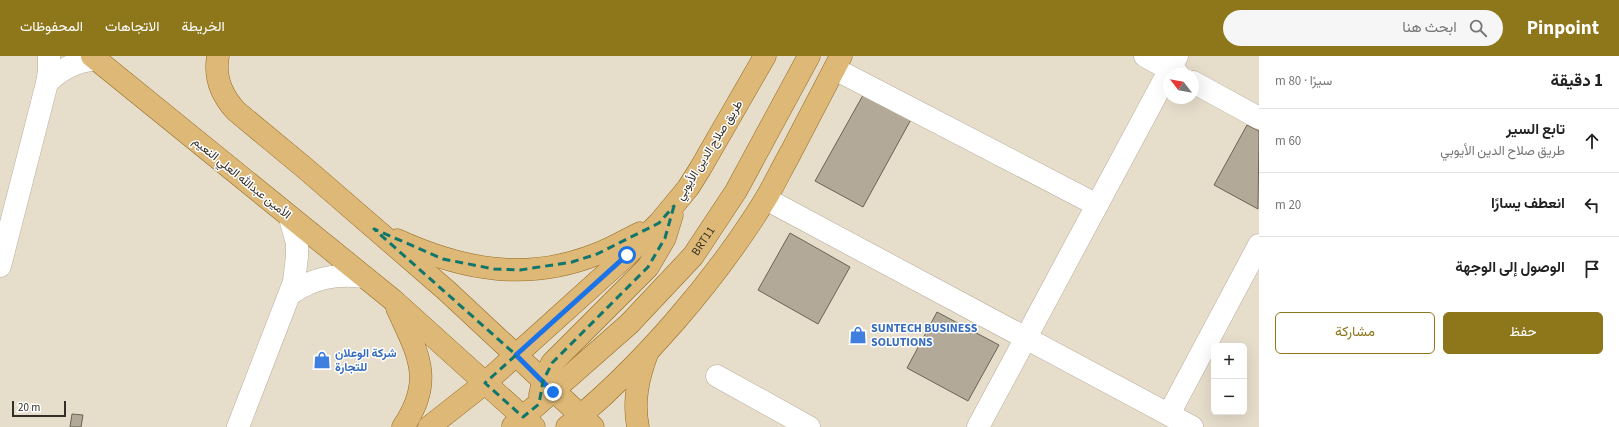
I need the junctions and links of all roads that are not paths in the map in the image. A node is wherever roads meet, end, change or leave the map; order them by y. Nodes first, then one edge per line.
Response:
1 (49, 56) edge
2 (218, 56) edge
3 (765, 56) edge
4 (809, 56) edge
5 (1145, 56) edge
6 (94, 58) edge
7 (838, 62) edge
8 (1175, 66) edge
9 (47, 83) junction
10 (1199, 85) edge
11 (1259, 118) edge
12 (766, 199) junction
13 (674, 206) junction
14 (1097, 206) junction
15 (290, 218) junction
16 (659, 223) junction
17 (374, 229) junction
18 (1259, 245) edge
19 (0, 266) edge
20 (364, 277) junction
21 (290, 294) junction
22 (393, 300) junction
23 (1026, 338) junction
24 (647, 351) junction
25 (516, 355) junction
26 (717, 376) dead end
27 (485, 383) junction
28 (534, 408) edge
29 (1169, 414) junction
30 (580, 424) edge
31 (238, 427) edge
32 (403, 427) edge
33 (429, 427) edge
34 (543, 427) edge
35 (638, 427) edge
36 (810, 427) edge
37 (978, 427) edge
38 (1192, 427) edge

1 - 9 street
2 - 17 main road
3 - 13 main road, طريق صلاح الدين الأيوبي
4 - 28 main road, BRT11
5 - 8 street
6 - 9 street
6 - 15 main road, الأمين عبدالله العلي النعيم
7 - 12 main road
7 - 14 street
8 - 14 street
9 - 19 street
10 - 11 street
12 - 23 street
12 - 24 main road
13 - 16 main road, طريق صلاح الدين الأيوبي
13 - 28 main road
14 - 23 street
15 - 20 main road, الأمين عبدالله العلي النعيم
15 - 21 street
16 - 17 main road
16 - 25 main road, طريق صلاح الدين الأيوبي
17 - 25 main road
18 - 29 street
20 - 21 street
20 - 22 main road, الأمين عبدالله العلي النعيم
21 - 31 street
22 - 27 main road, الأمين عبدالله العلي النعيم
22 - 32 main road
23 - 29 street
23 - 37 street
24 - 30 main road
24 - 35 main road
25 - 27 main road, طريق صلاح الدين الأيوبي
25 - 28 main road
26 - 36 street
27 - 28 main road, الأمين عبدالله العلي النعيم
27 - 33 main road, طريق صلاح الدين الأيوبي
28 - 30 main road
28 - 34 main road
29 - 38 street

